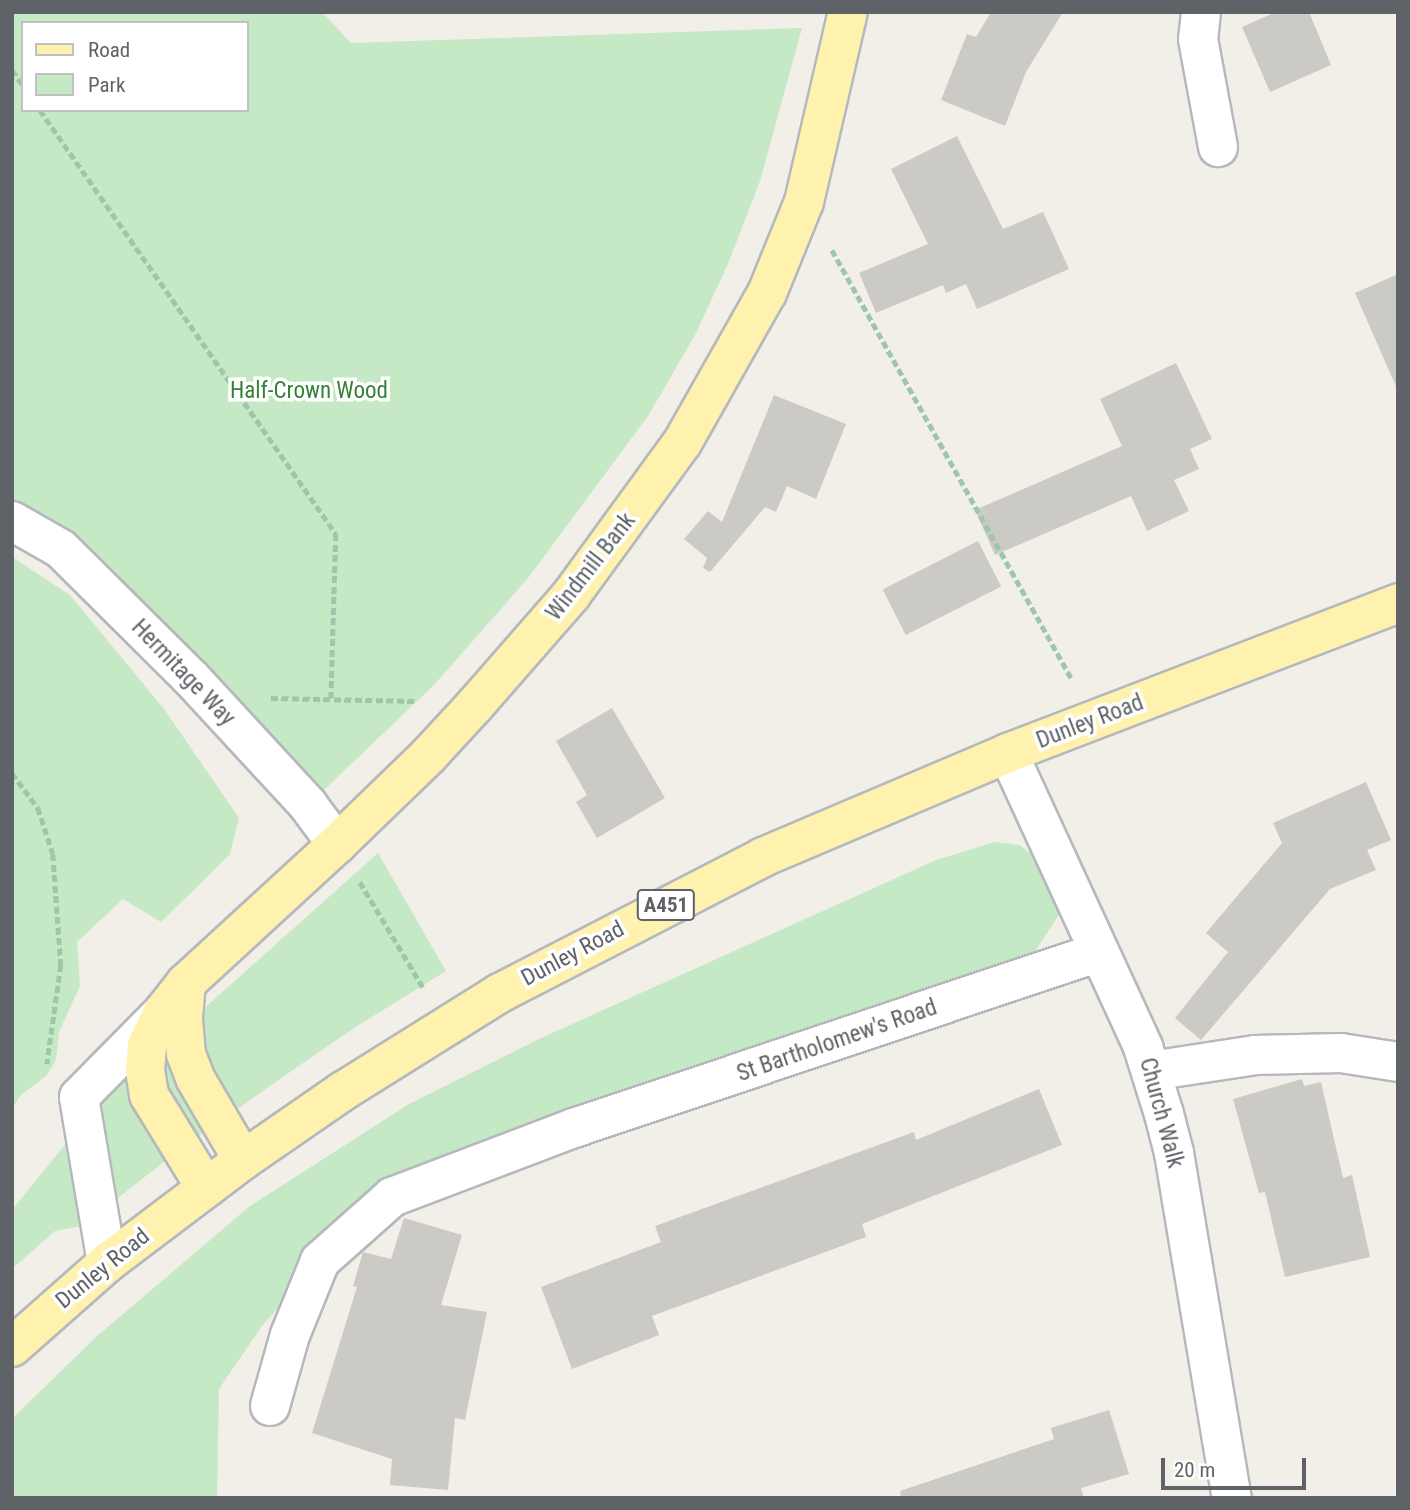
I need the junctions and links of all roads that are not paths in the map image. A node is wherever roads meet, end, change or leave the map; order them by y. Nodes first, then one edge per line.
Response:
1 (848, 12) edge
2 (1201, 12) edge
3 (1218, 147) dead end
4 (12, 521) edge
5 (1398, 603) edge
6 (1008, 753) junction
7 (337, 844) junction
8 (1099, 953) junction
9 (174, 998) junction
10 (1398, 1062) edge
11 (1151, 1071) junction
12 (243, 1160) junction
13 (206, 1188) junction
14 (107, 1263) junction
15 (12, 1347) edge
16 (270, 1406) dead end
17 (1232, 1498) edge

1 - 7 main road, Windmill Bank
2 - 3 street
4 - 7 street, Hermitage Way
5 - 6 main road, Dunley Road / A451
6 - 8 street, Church Walk
6 - 12 main road, Dunley Road / A451
7 - 9 main road, Windmill Bank
8 - 11 street, Church Walk
8 - 16 street, St Bartholomew's Road
9 - 12 main road
9 - 13 main road
9 - 14 street
10 - 11 street
11 - 17 street, Church Walk
12 - 13 main road, Dunley Road / A451
13 - 14 main road, Dunley Road / A451
14 - 15 main road, Dunley Road / A451

